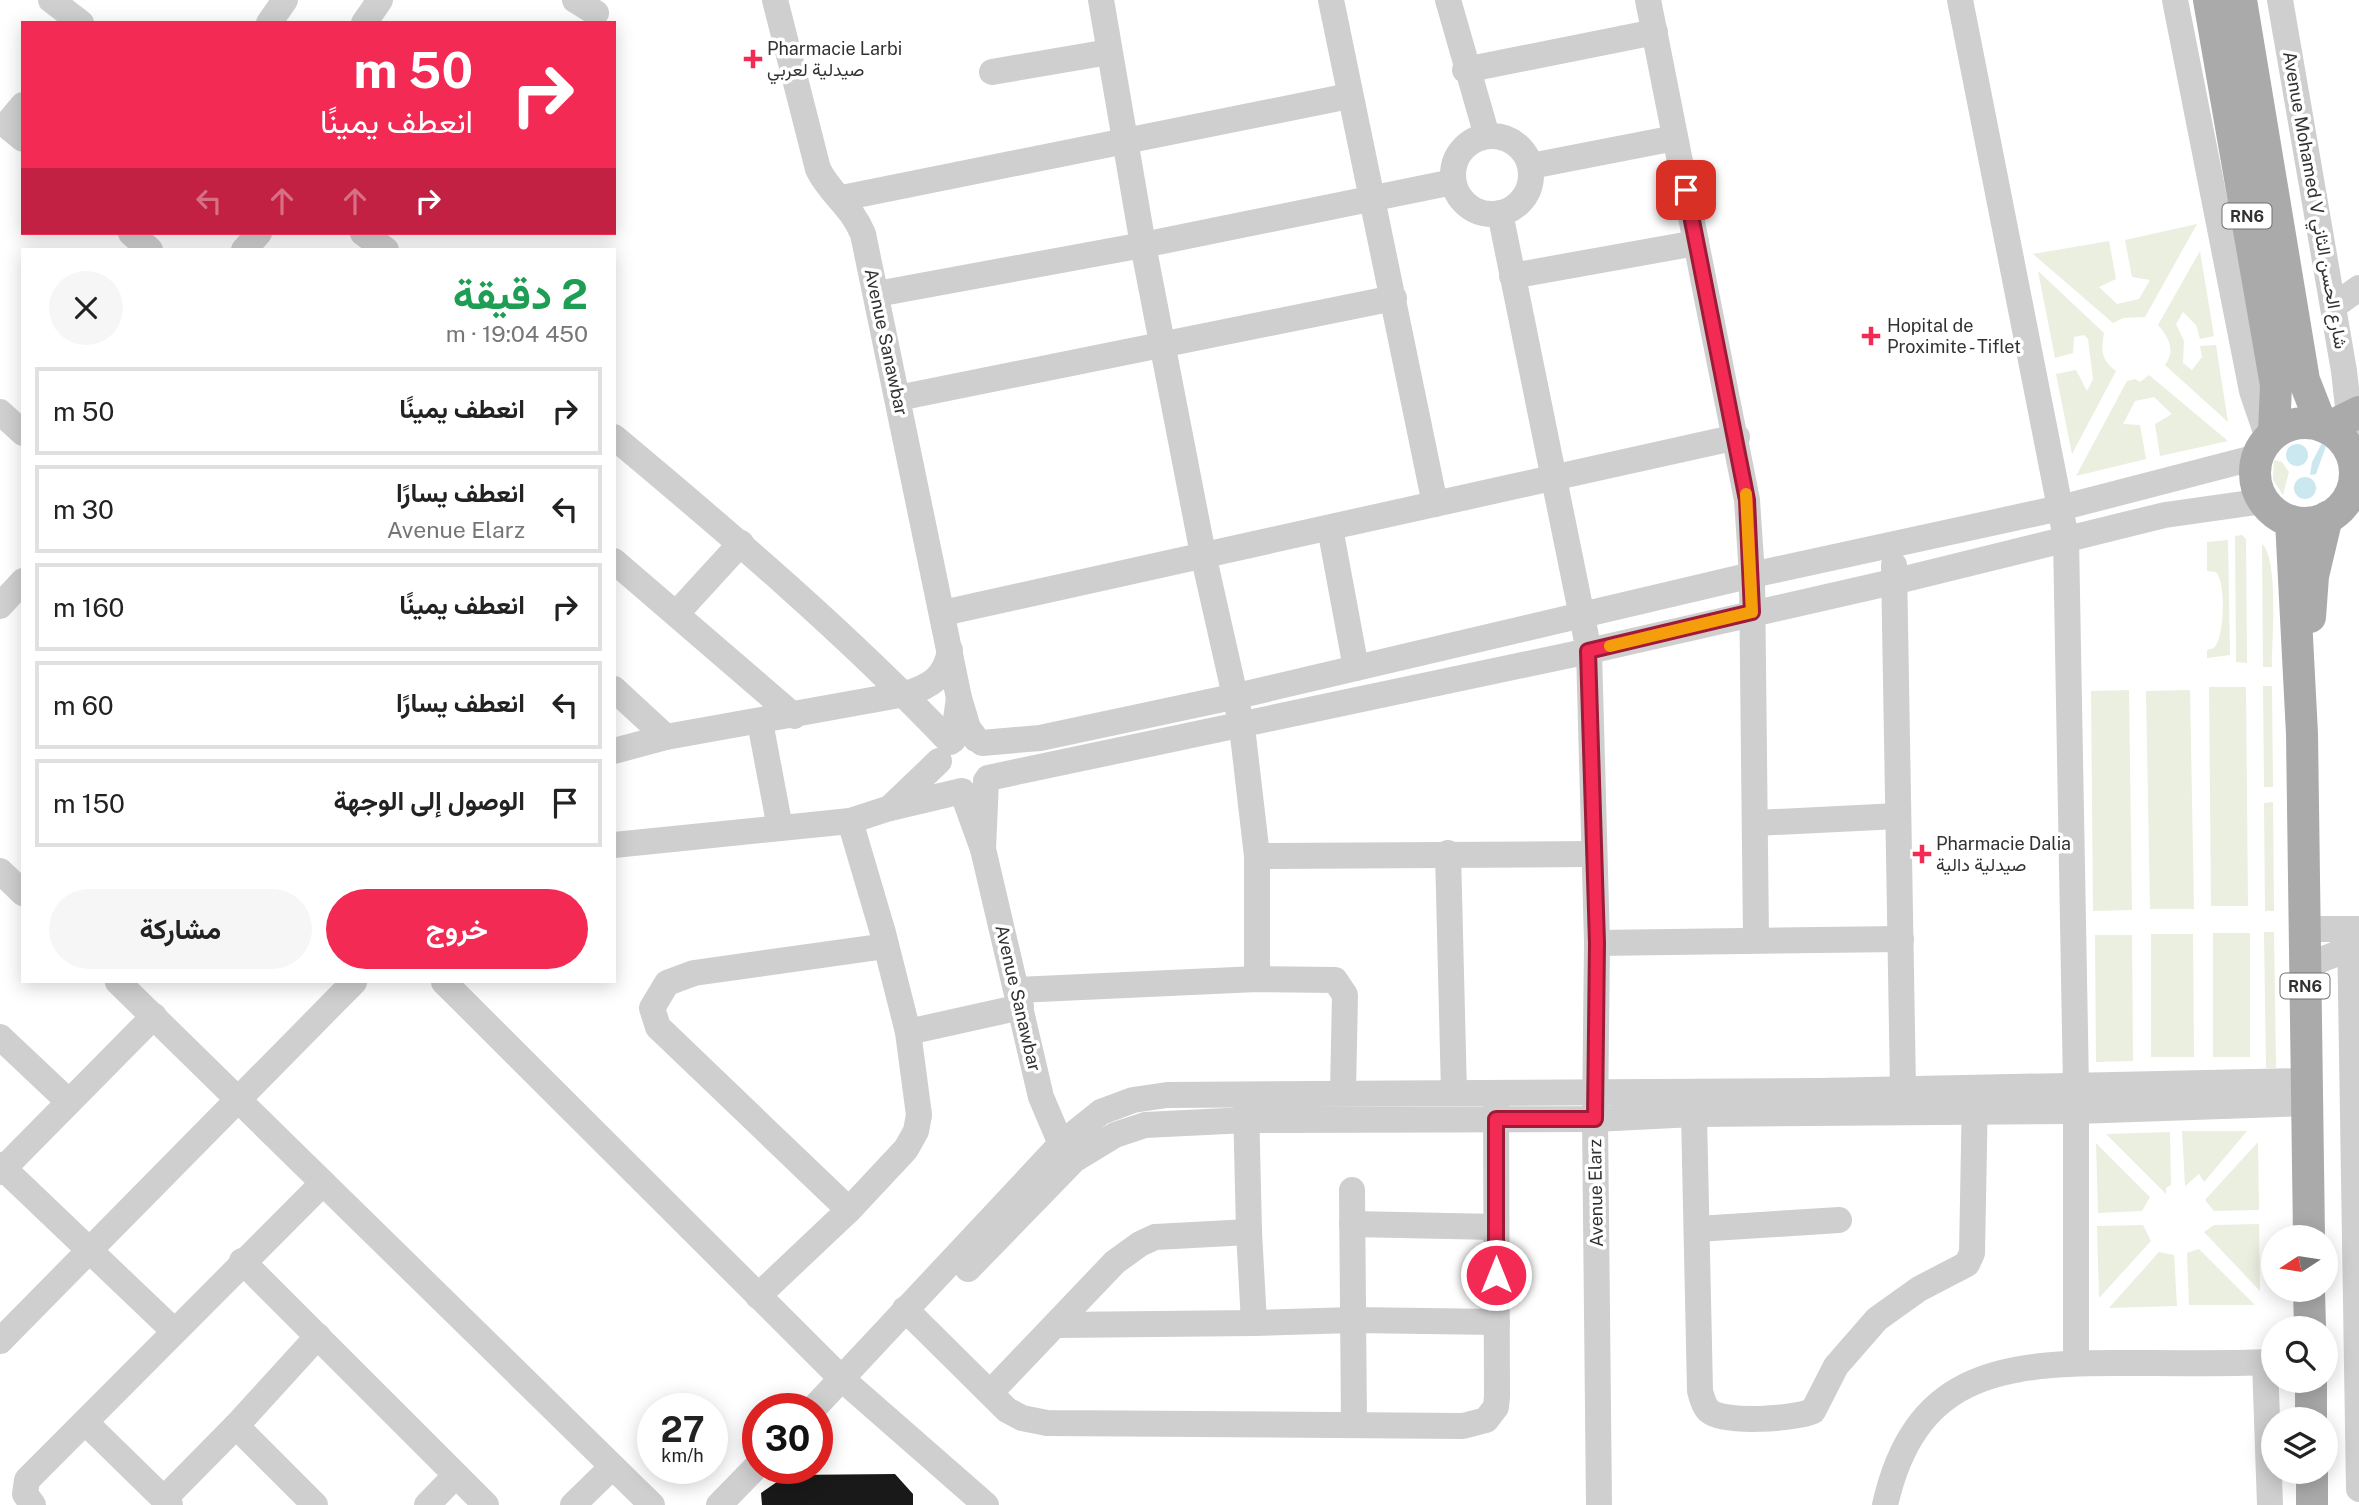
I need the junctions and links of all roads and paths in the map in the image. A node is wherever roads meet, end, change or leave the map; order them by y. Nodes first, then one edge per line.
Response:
1 (51, 0) edge
2 (285, 0) edge
3 (380, 0) edge
4 (775, 0) edge
5 (1101, 0) edge
6 (1331, 0) edge
7 (1448, 0) edge
8 (1648, 0) edge
9 (1960, 0) edge
10 (2175, 0) edge
11 (2209, 0) edge
12 (2242, 0) edge
13 (2280, 0) edge
14 (78, 21) edge
15 (270, 21) edge
16 (365, 21) edge
17 (1655, 32) junction
18 (1110, 52) junction
19 (1465, 70) junction
20 (992, 72) dead end
21 (1349, 96) junction
22 (1487, 136) junction
23 (1675, 138) junction
24 (1124, 141) junction
25 (1531, 166) junction
26 (1453, 182) junction
27 (842, 198) junction
28 (1371, 199) junction
29 (1500, 213) junction
30 (133, 235) edge
31 (1696, 243) junction
32 (1143, 245) junction
33 (148, 248) edge
34 (1512, 276) junction
35 (2359, 288) edge
36 (877, 294) junction
37 (1394, 298) junction
38 (2334, 306) junction
39 (1163, 345) junction
40 (2344, 371) junction
41 (2278, 385) junction
42 (898, 398) junction
43 (0, 412) edge
44 (21, 431) edge
45 (1737, 437) junction
46 (2345, 438) edge
47 (616, 439) edge
48 (2267, 443) junction
49 (1552, 476) junction
50 (2264, 501) junction
51 (1435, 504) junction
52 (2060, 508) junction
53 (2327, 517) junction
54 (2291, 521) junction
55 (1329, 528) junction
56 (2066, 538) junction
57 (741, 543) junction
58 (1891, 546) junction
59 (1203, 554) junction
60 (616, 563) edge
61 (1752, 575) junction
62 (2302, 576) junction
63 (1897, 581) junction
64 (21, 583) edge
65 (0, 606) edge
66 (1752, 612) junction
67 (676, 614) junction
68 (943, 614) junction
69 (1582, 617) junction
70 (950, 649) junction
71 (1588, 651) junction
72 (1356, 668) junction
73 (616, 691) edge
74 (905, 695) junction
75 (1237, 696) junction
76 (794, 716) junction
77 (760, 722) junction
78 (1242, 727) junction
79 (666, 737) junction
80 (960, 745) junction
81 (616, 750) edge
82 (979, 783) junction
83 (890, 808) junction
84 (1898, 816) junction
85 (850, 821) junction
86 (1756, 823) junction
87 (780, 828) junction
88 (616, 845) edge
89 (1448, 853) junction
90 (1593, 854) junction
91 (1257, 856) junction
92 (0, 871) edge
93 (21, 891) edge
94 (2304, 929) junction
95 (2355, 935) edge
96 (1755, 939) junction
97 (1900, 939) junction
98 (1597, 943) junction
99 (886, 946) junction
100 (2305, 966) junction
101 (1257, 979) junction
102 (119, 983) edge
103 (353, 983) edge
104 (445, 983) edge
105 (1019, 998) junction
106 (154, 1016) junction
107 (908, 1032) junction
108 (0, 1037) edge
109 (1903, 1088) junction
110 (1343, 1092) junction
111 (1596, 1092) junction
112 (2306, 1092) junction
113 (1454, 1093) junction
114 (1975, 1099) junction
115 (2076, 1099) junction
116 (238, 1100) junction
117 (69, 1101) junction
118 (1820, 1102) junction
119 (1246, 1107) junction
120 (1496, 1107) junction
121 (1694, 1114) junction
122 (1595, 1119) junction
123 (1068, 1152) junction
124 (1, 1169) edge
125 (323, 1183) junction
126 (1352, 1190) dead end
127 (849, 1210) junction
128 (1839, 1220) dead end
129 (1352, 1224) junction
130 (2309, 1225) edge
131 (1496, 1227) junction
132 (1697, 1229) junction
133 (1249, 1232) junction
134 (90, 1251) junction
135 (242, 1261) junction
136 (758, 1296) junction
137 (911, 1315) junction
138 (1353, 1320) junction
139 (1497, 1322) junction
140 (1254, 1323) junction
141 (1057, 1325) junction
142 (173, 1330) junction
143 (318, 1336) junction
144 (0, 1341) edge
145 (2261, 1362) edge
146 (2077, 1363) junction
147 (842, 1379) junction
148 (828, 1393) edge
149 (990, 1393) junction
150 (2269, 1393) edge
151 (85, 1422) junction
152 (1354, 1424) junction
153 (236, 1426) junction
154 (612, 1467) junction
155 (456, 1475) junction
156 (742, 1481) edge
157 (2312, 1484) edge
158 (2359, 1489) edge
159 (167, 1502) edge
160 (33, 1505) edge
161 (315, 1505) edge
162 (427, 1505) edge
163 (486, 1505) edge
164 (573, 1505) edge
165 (652, 1505) edge
166 (719, 1505) edge
167 (986, 1505) edge
168 (1600, 1505) edge
169 (1885, 1505) edge
170 (2270, 1505) edge
171 (2312, 1505) edge

1 - 14 street
2 - 15 street
3 - 16 street
4 - 27 street, Avenue Sanawbar
5 - 18 street
6 - 21 street
7 - 19 street
8 - 17 street
9 - 52 street
10 - 41 street
11 - 41 main road, RN6
12 - 41 main road, RN6
13 - 38 street, Avenue Mohamed V شارع الحسن الثاني
17 - 19 street
17 - 23 street
18 - 20 street
18 - 24 street
19 - 22 street
21 - 24 street
21 - 28 street
22 - 25 street
22 - 26 street
23 - 25 street
23 - 31 street
24 - 27 street
24 - 32 street
25 - 29 street
26 - 28 street
26 - 29 street
27 - 36 street, Avenue Sanawbar
28 - 32 street
28 - 37 street
29 - 34 street, Avenue Elarz
30 - 33 street
31 - 34 street
31 - 45 street
32 - 36 street
32 - 39 street
34 - 49 street, Avenue Elarz
35 - 38 street
36 - 42 street, Avenue Sanawbar
37 - 39 street
37 - 51 street
38 - 40 street, Avenue Mohamed V شارع الحسن الثاني
39 - 42 street
39 - 59 street
40 - 41 street
40 - 46 street, Avenue Mohamed V شارع الحسن الثاني
41 - 46 main road, RN6
41 - 48 main road, RN6
42 - 68 street, Avenue Sanawbar
43 - 44 street
45 - 49 street
45 - 61 street
46 - 48 main road
46 - 53 main road, RN6
47 - 57 street
48 - 50 main road, RN6
48 - 52 street
49 - 51 street
49 - 69 street, Avenue Elarz
50 - 54 main road
50 - 56 street
51 - 55 street
52 - 56 street
52 - 58 street
53 - 54 main road
53 - 62 main road, RN6
54 - 62 main road, RN6
55 - 59 street
55 - 72 street
56 - 63 street
56 - 115 street
57 - 67 street
57 - 74 street
58 - 61 street
58 - 63 street
59 - 68 street
59 - 75 street
60 - 67 street
61 - 66 street
61 - 69 street
62 - 94 main road, RN6
63 - 66 street
63 - 84 street
64 - 65 street
66 - 71 street
66 - 86 street
67 - 76 street
68 - 70 street, Avenue Sanawbar
69 - 71 street, Avenue Elarz
69 - 72 street
70 - 74 street
70 - 80 street, Avenue Sanawbar
71 - 78 street
71 - 90 street, Avenue Elarz
72 - 75 street
73 - 79 street
74 - 76 street
74 - 80 street
75 - 78 street
75 - 80 street
76 - 77 street
77 - 79 street
77 - 87 street
78 - 82 street
78 - 91 street
79 - 81 street
80 - 82 street
80 - 82 street
80 - 83 street
82 - 83 street
82 - 105 street, Avenue Sanawbar
83 - 85 street
84 - 86 street
84 - 97 street
85 - 87 street
85 - 99 street
86 - 96 street
87 - 88 street
89 - 90 street
89 - 91 street
89 - 113 street
90 - 98 street, Avenue Elarz
91 - 101 street
92 - 93 street
94 - 95 street
94 - 100 main road, RN6
95 - 100 street
95 - 158 street
96 - 97 street
96 - 98 street
97 - 109 street
98 - 111 street, Avenue Elarz
99 - 107 street
99 - 127 street
100 - 112 main road, RN6
101 - 105 street
101 - 110 street
102 - 106 street
103 - 116 street
104 - 136 street
105 - 107 street
105 - 123 street, Avenue Sanawbar
106 - 116 street
106 - 117 street
107 - 127 street
108 - 117 street
109 - 114 street
109 - 118 street
110 - 113 street
110 - 119 street
111 - 118 street
111 - 120 street
111 - 122 street, Avenue Elarz
112 - 115 street
112 - 130 main road, RN6
113 - 120 street
114 - 115 street
114 - 118 street
114 - 132 street
115 - 146 street
116 - 125 street
116 - 134 street
117 - 124 street
118 - 121 street
119 - 120 street
119 - 123 street
119 - 133 street
120 - 122 street
120 - 131 street
121 - 122 street
121 - 132 street
122 - 168 street, Avenue Elarz
123 - 137 street
124 - 134 street
125 - 135 street
125 - 154 street
126 - 129 street
127 - 136 street
128 - 132 street
129 - 131 street
129 - 138 street
131 - 139 street
133 - 140 street
133 - 141 street
134 - 142 street
134 - 144 street
135 - 142 street
135 - 143 street
136 - 147 street
137 - 147 street
137 - 149 street
138 - 139 street
138 - 140 street
138 - 152 street
139 - 152 street
140 - 141 street
141 - 149 street
142 - 151 street
143 - 153 street
143 - 155 street
145 - 146 street
146 - 169 street
147 - 148 street
147 - 167 street
149 - 152 street
150 - 170 street
151 - 159 street
151 - 160 street
153 - 159 street
153 - 161 street
154 - 164 street
154 - 165 street
155 - 162 street
155 - 163 street
156 - 166 street
157 - 171 main road

